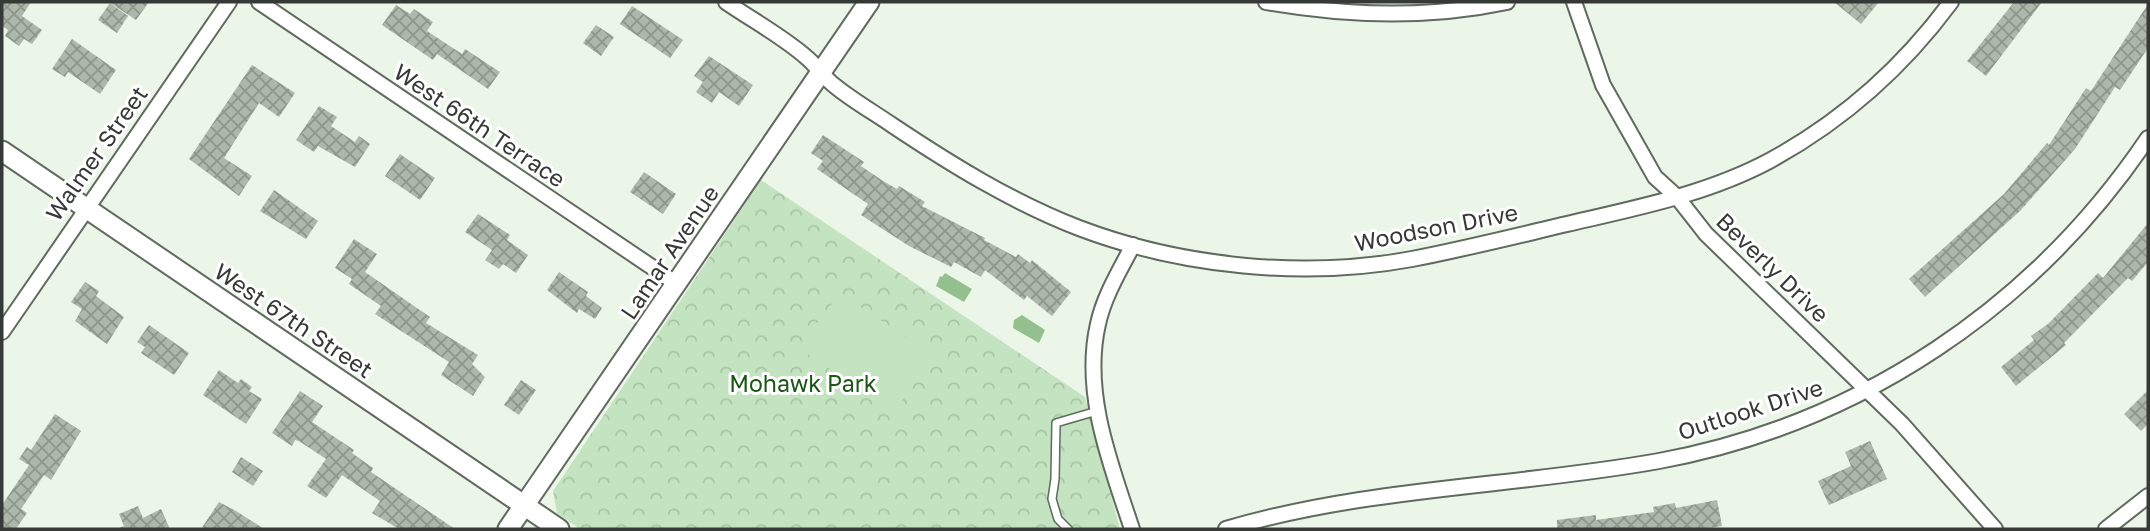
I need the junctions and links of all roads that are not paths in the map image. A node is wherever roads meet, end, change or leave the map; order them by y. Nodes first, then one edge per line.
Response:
1 (229, 2) edge
2 (259, 2) edge
3 (726, 2) edge
4 (869, 2) edge
5 (1266, 2) edge
6 (1507, 2) edge
7 (1574, 2) edge
8 (1951, 2) edge
9 (821, 72) junction
10 (2148, 138) edge
11 (2, 151) edge
12 (1676, 197) junction
13 (88, 209) junction
14 (1133, 245) junction
15 (677, 284) junction
16 (2, 332) edge
17 (1868, 390) junction
18 (1098, 410) junction
19 (2148, 496) edge
20 (524, 506) junction
21 (508, 529) edge
22 (559, 529) edge
23 (1068, 529) edge
24 (1132, 529) edge
25 (1226, 529) edge
26 (1995, 529) edge
27 (2106, 529) edge

1 - 13 street, Walmer Street
2 - 15 street, West 66th Terrace
3 - 9 street, Woodson Drive
4 - 9 street, Lamar Avenue
5 - 6 street
7 - 12 street, Beverly Drive
8 - 12 street, Woodson Drive
9 - 14 street, Woodson Drive
9 - 15 street, Lamar Avenue
10 - 17 street, Outlook Drive
11 - 13 street, West 67th Street
12 - 14 street, Woodson Drive
12 - 17 street, Beverly Drive
13 - 16 street, Walmer Street
13 - 20 street, West 67th Street
14 - 18 street
15 - 20 street, Lamar Avenue
17 - 25 street, Outlook Drive
17 - 26 street, Beverly Drive
18 - 23 lane
18 - 24 street
19 - 27 street
20 - 21 street, Lamar Avenue
20 - 22 street, West 67th Street

